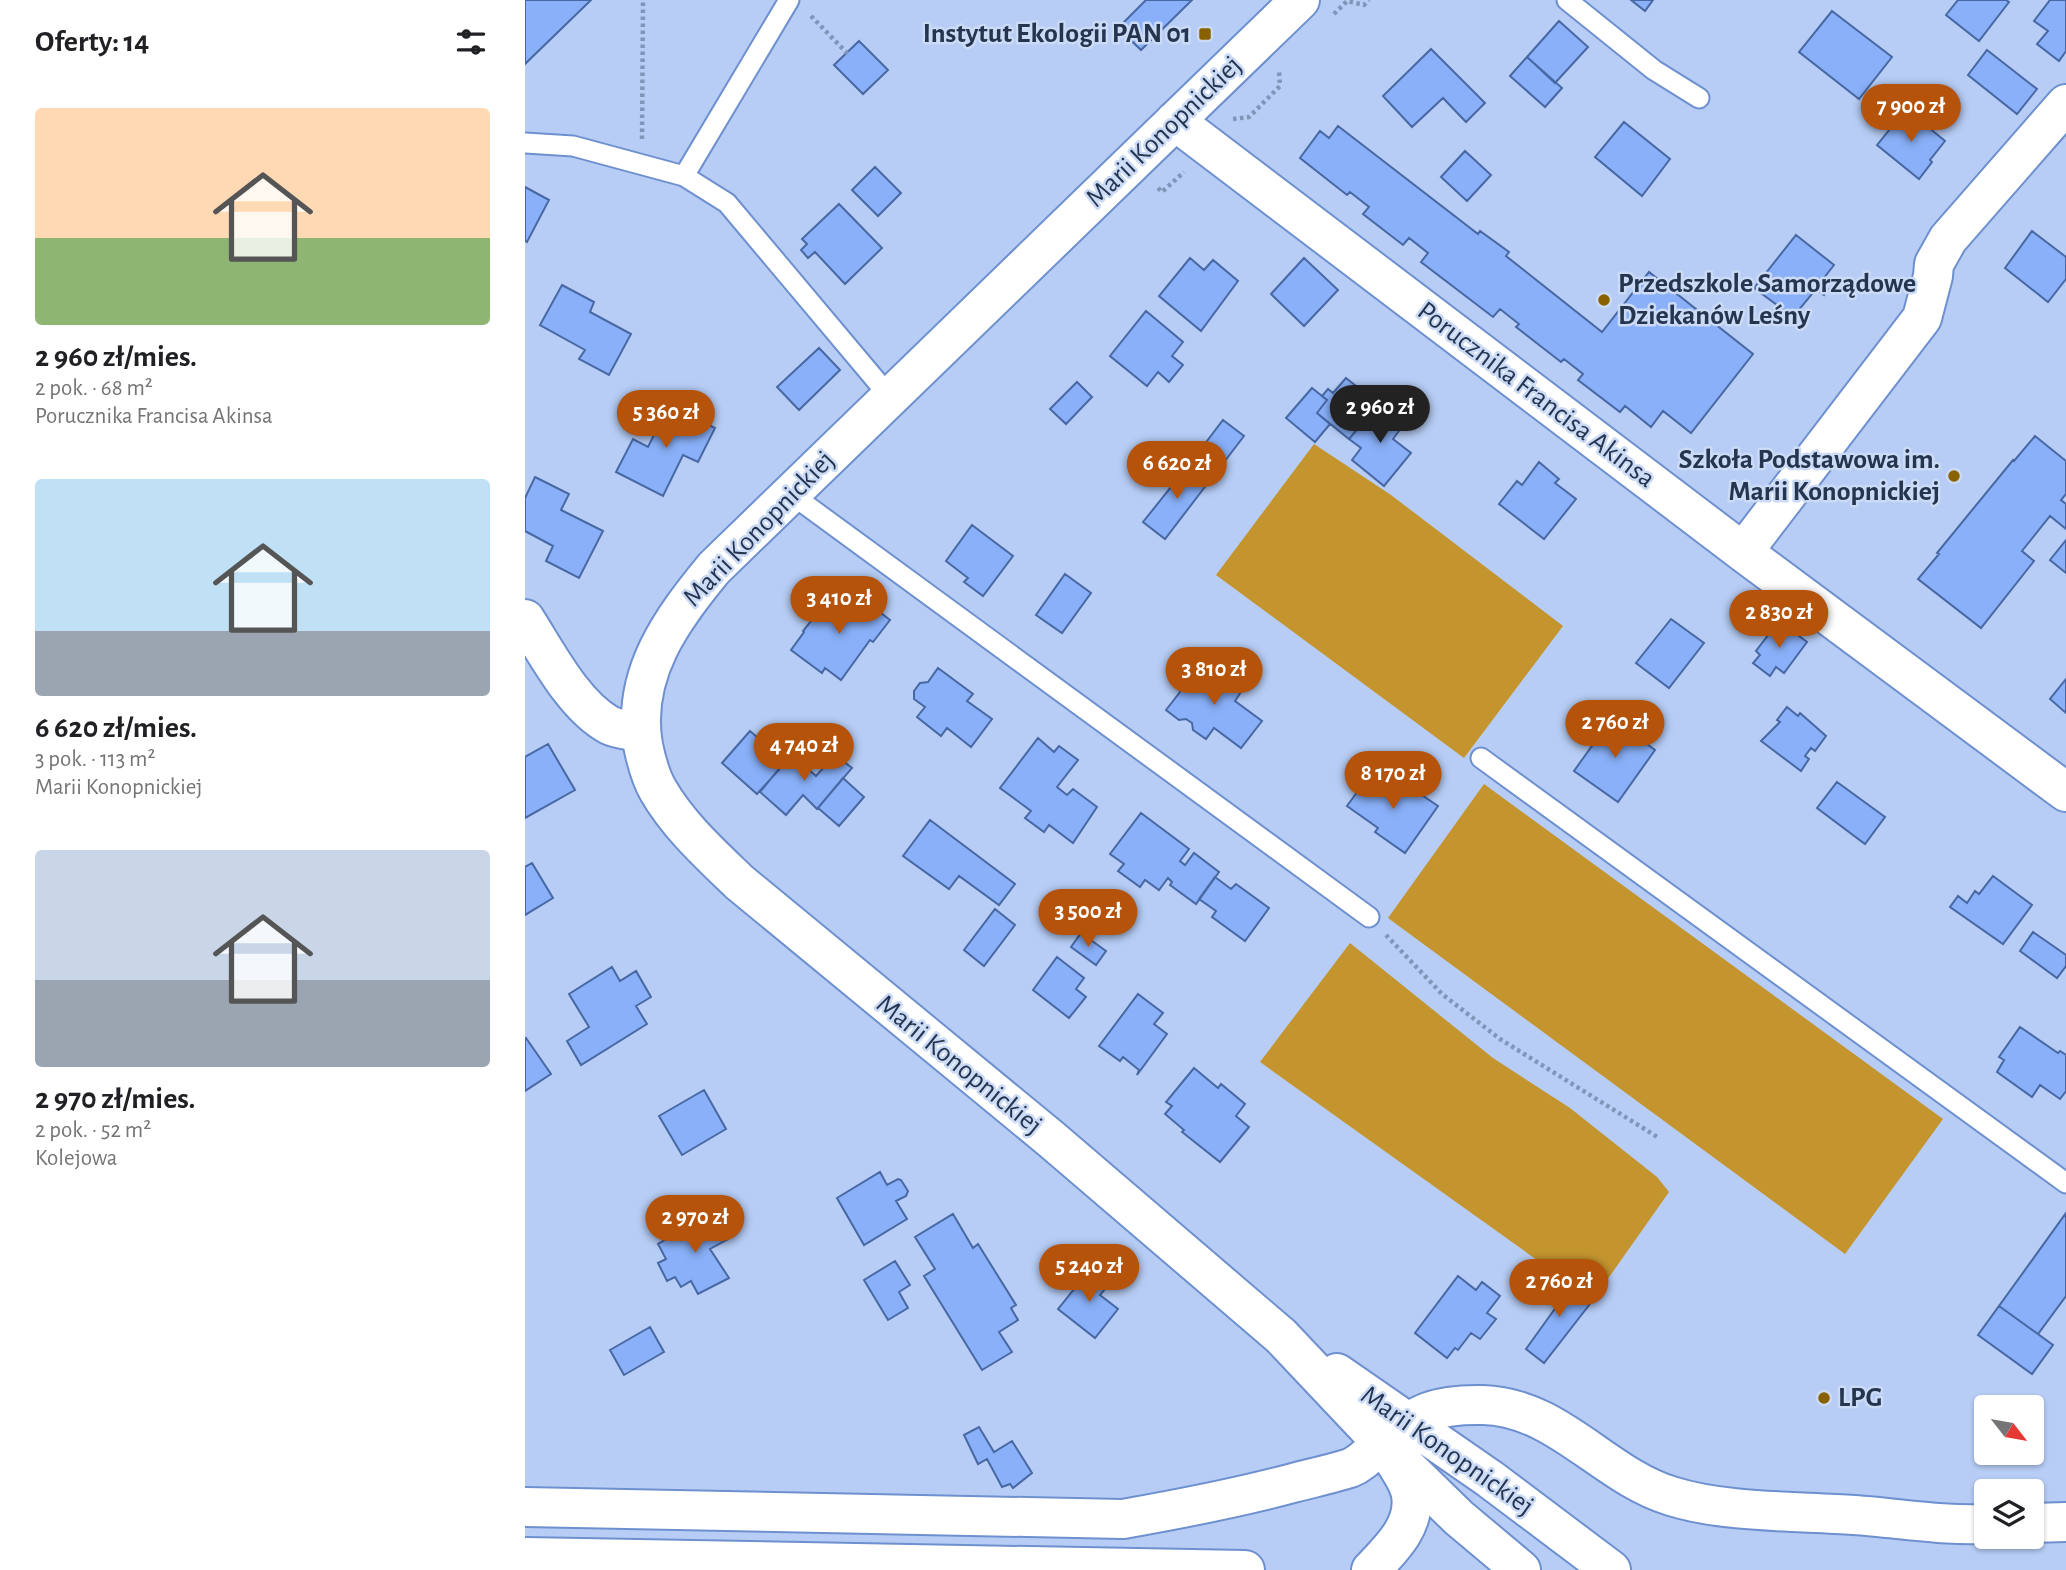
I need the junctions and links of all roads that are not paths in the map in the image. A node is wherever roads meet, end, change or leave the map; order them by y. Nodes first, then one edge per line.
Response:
1 (1300, 0) edge
2 (1567, 0) edge
3 (796, 4) edge
4 (1699, 98) dead end
5 (2066, 104) edge
6 (1175, 121) junction
7 (525, 143) edge
8 (684, 176) junction
9 (890, 397) junction
10 (791, 494) junction
11 (1743, 552) junction
12 (525, 619) edge
13 (641, 732) junction
14 (1481, 758) dead end
15 (2066, 792) edge
16 (1370, 917) road end
17 (2066, 1183) edge
18 (1395, 1432) junction
19 (525, 1507) edge
20 (2066, 1522) edge
21 (2044, 1523) edge
22 (1974, 1525) edge
23 (525, 1557) edge
24 (1245, 1570) edge
25 (1371, 1570) edge
26 (1521, 1570) edge
27 (1611, 1570) edge

1 - 6 main road, Marii Konopnickiej
2 - 4 lane
3 - 8 lane
5 - 11 main road
6 - 9 main road, Marii Konopnickiej
6 - 11 main road, Porucznika Francisa Akinsa
7 - 8 lane
8 - 9 lane
9 - 10 main road, Marii Konopnickiej
10 - 13 main road, Marii Konopnickiej
10 - 16 lane
11 - 15 main road, Porucznika Francisa Akinsa
12 - 13 main road
13 - 18 main road, Marii Konopnickiej
14 - 17 lane
18 - 19 main road
18 - 22 main road
18 - 25 main road
18 - 26 main road, Marii Konopnickiej
18 - 27 main road, Marii Konopnickiej
20 - 21 main road
23 - 24 main road

